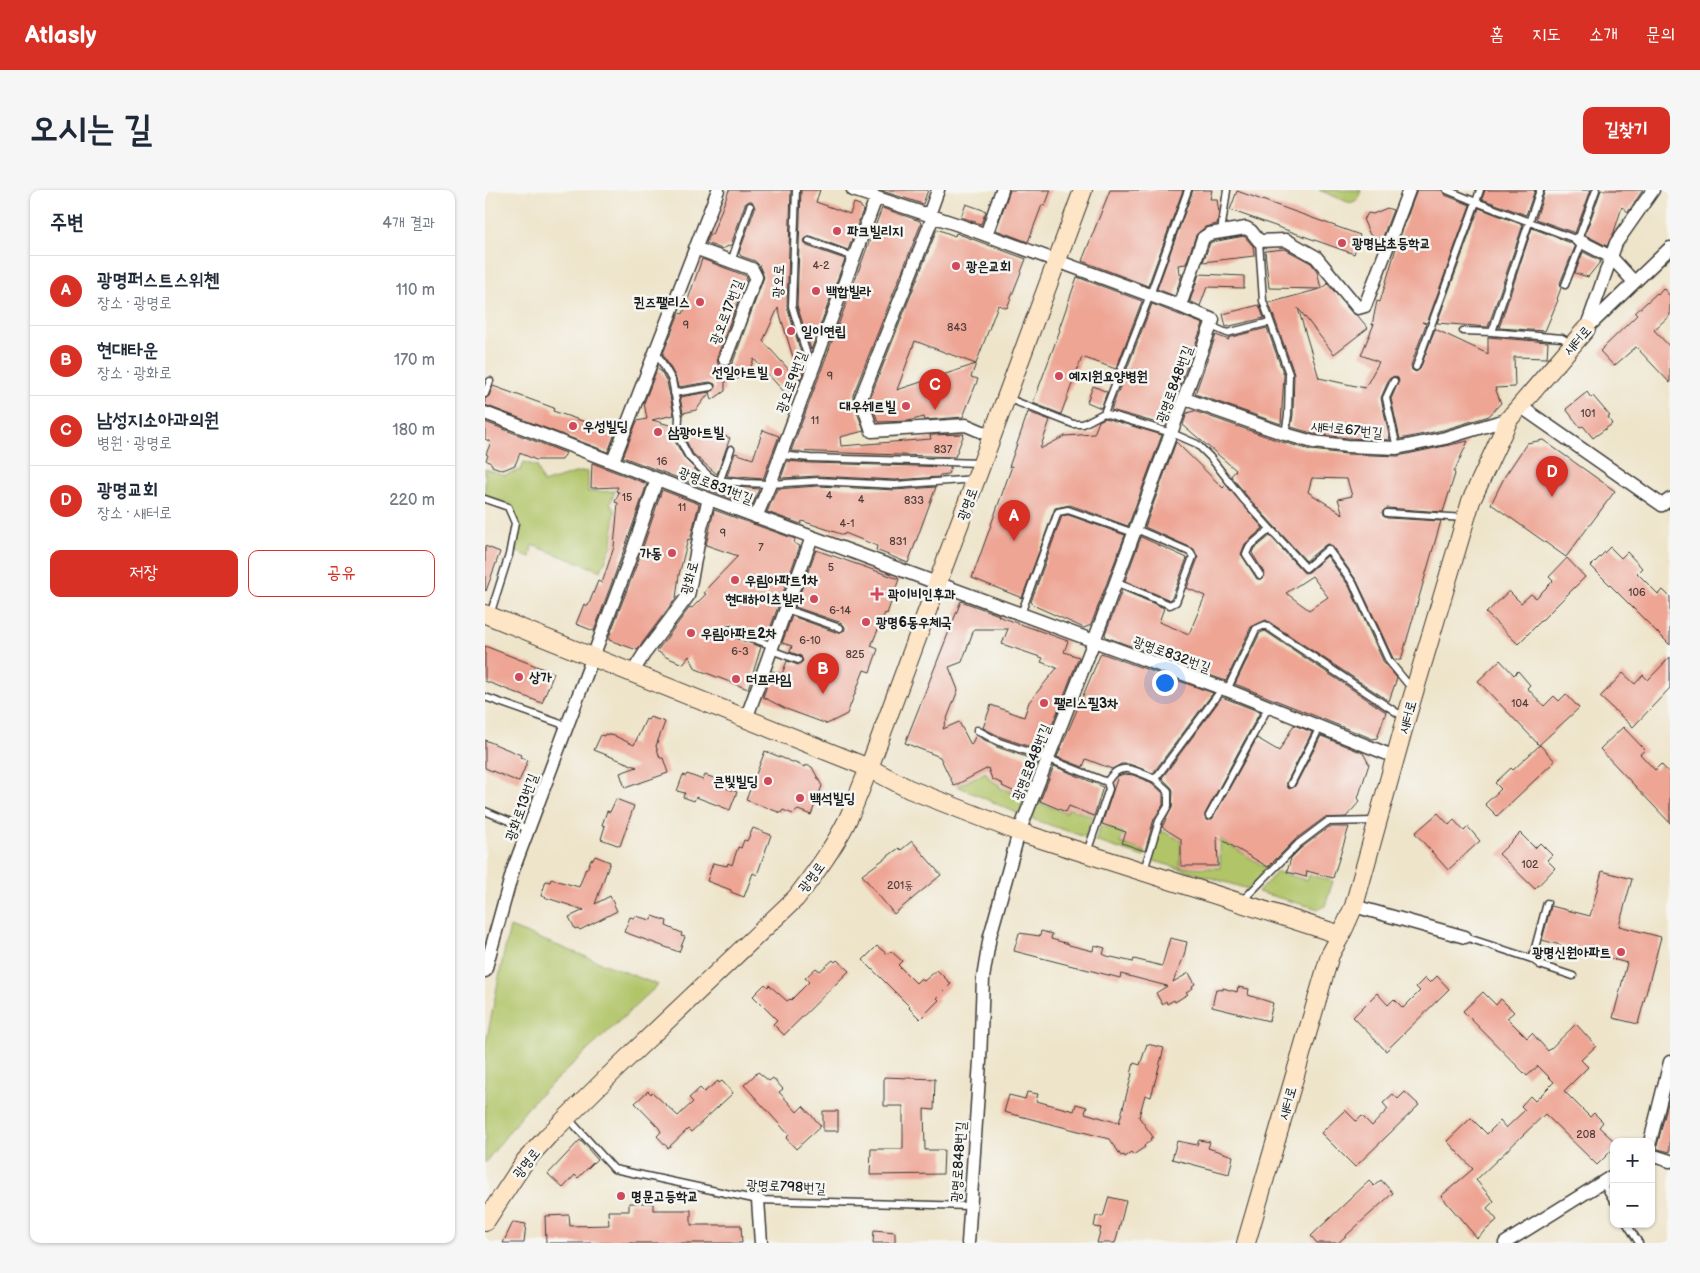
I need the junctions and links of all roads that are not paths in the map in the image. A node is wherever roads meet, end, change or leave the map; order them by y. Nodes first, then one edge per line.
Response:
1 (718, 190) edge
2 (796, 190) edge
3 (853, 190) edge
4 (938, 190) edge
5 (1001, 190) edge
6 (1083, 190) edge
7 (1188, 190) edge
8 (1227, 190) edge
9 (1409, 190) edge
10 (1447, 190) edge
11 (1480, 190) edge
12 (1540, 190) edge
13 (1596, 190) edge
14 (1653, 190) edge
15 (872, 194) edge
16 (1476, 202) junction
17 (750, 206) dead end
18 (931, 216) junction
19 (1529, 222) junction
20 (1221, 232) junction
21 (986, 236) junction
22 (809, 241) dead end
23 (1259, 241) junction
24 (1580, 241) junction
25 (695, 248) junction
26 (1670, 248) edge
27 (854, 257) junction
28 (1611, 257) junction
29 (731, 262) junction
30 (1056, 262) junction
31 (1634, 282) junction
32 (1565, 285) dead end
33 (1599, 289) junction
34 (1150, 295) junction
35 (1612, 304) junction
36 (1180, 306) junction
37 (1270, 322) junction
38 (1211, 326) junction
39 (1586, 329) junction
40 (1463, 331) dead end
41 (1492, 332) junction
42 (1572, 344) junction
43 (655, 351) junction
44 (725, 359) dead end
45 (1416, 367) dead end
46 (812, 370) junction
47 (490, 381) dead end
48 (1394, 381) dead end
49 (711, 387) dead end
50 (674, 392) junction
51 (485, 394) edge
52 (1006, 397) junction
53 (1185, 399) junction
54 (485, 413) edge
55 (1104, 413) junction
56 (1515, 413) junction
57 (1172, 434) junction
58 (1285, 434) junction
59 (992, 436) junction
60 (1397, 448) junction
61 (731, 449) dead end
62 (780, 455) junction
63 (613, 461) junction
64 (979, 471) junction
65 (657, 479) junction
66 (720, 480) junction
67 (770, 484) junction
68 (485, 499) edge
69 (709, 499) junction
70 (1670, 499) edge
71 (1387, 513) dead end
72 (756, 516) junction
73 (1466, 518) junction
74 (1270, 529) junction
75 (1135, 531) junction
76 (812, 537) junction
77 (1260, 575) dead end
78 (938, 582) junction
79 (1115, 582) junction
80 (786, 609) junction
81 (1021, 614) junction
82 (487, 615) edge
83 (840, 628) dead end
84 (729, 630) dead end
85 (1094, 641) junction
86 (772, 648) junction
87 (593, 657) junction
88 (798, 660) dead end
89 (632, 673) junction
90 (1225, 689) junction
91 (1414, 691) junction
92 (485, 697) edge
93 (1269, 706) junction
94 (746, 719) junction
95 (1406, 719) junction
96 (567, 726) junction
97 (1320, 727) junction
98 (977, 730) dead end
99 (1395, 757) junction
100 (1049, 759) junction
101 (869, 768) junction
102 (1155, 779) junction
103 (1107, 782) junction
104 (1291, 784) dead end
105 (485, 811) edge
106 (1209, 816) dead end
107 (1377, 821) junction
108 (529, 829) junction
109 (1019, 832) junction
110 (1086, 854) junction
111 (1144, 872) junction
112 (1240, 903) junction
113 (1547, 903) dead end
114 (1354, 906) junction
115 (1341, 935) junction
116 (1465, 937) joint
117 (1532, 959) junction
118 (485, 971) edge
119 (1573, 976) dead end
120 (1670, 1064) edge
121 (567, 1117) junction
122 (1651, 1138) edge
123 (1655, 1156) edge
124 (1670, 1161) edge
125 (1610, 1177) edge
126 (1602, 1182) junction
127 (1610, 1195) edge
128 (758, 1200) junction
129 (490, 1202) edge
130 (970, 1206) junction
131 (485, 1222) edge
132 (1630, 1228) edge
133 (761, 1243) edge
134 (968, 1243) edge
135 (1246, 1243) edge
136 (1505, 1243) edge
137 (1639, 1243) edge

1 - 25 street
2 - 46 lane, 광오로
3 - 15 street
4 - 18 street
5 - 21 street
6 - 30 street, 광명로
7 - 34 lane
8 - 20 lane
9 - 23 street
10 - 16 lane
11 - 16 lane
12 - 19 lane
13 - 24 lane
14 - 28 street
15 - 18 street
15 - 27 street, 광오로9번길
16 - 19 lane
16 - 45 lane
17 - 29 lane, 광오로17번길
18 - 21 street
18 - 59 street
19 - 24 lane
19 - 41 lane
20 - 23 street
20 - 36 street
21 - 30 street
22 - 27 lane
23 - 37 lane
24 - 28 street
24 - 32 lane
25 - 29 street, 광오로17번길
25 - 43 street
26 - 31 street, 새터로
27 - 46 street, 광오로9번길
28 - 31 street
28 - 33 street
29 - 44 street, 광오로17번길
30 - 34 street
30 - 52 street, 광명로
31 - 35 street, 새터로
33 - 35 street
33 - 39 street
34 - 36 street
34 - 55 lane
35 - 39 street, 새터로
36 - 38 street
37 - 38 lane
37 - 58 lane
38 - 53 street, 광명로848번길
39 - 42 street, 새터로
40 - 41 lane
41 - 42 lane
42 - 56 street, 새터로
43 - 50 lane
43 - 63 street
46 - 62 street, 광오로9번길
47 - 51 lane
48 - 60 lane
49 - 50 lane
50 - 66 lane
52 - 55 lane
52 - 59 street, 광명로
53 - 57 street, 광명로848번길
53 - 58 street, 새터로67번길
54 - 63 street, 광명로831번길
55 - 57 lane
56 - 60 street, 새터로67번길
56 - 70 street
56 - 73 street, 새터로
57 - 74 lane
57 - 75 street, 광명로848번길
58 - 60 street, 새터로67번길
59 - 64 street, 광명로
61 - 66 lane
62 - 64 lane
62 - 67 street, 광오로9번길
63 - 65 street, 광명로831번길
64 - 67 lane
64 - 78 street, 광명로
65 - 69 street, 광명로831번길
65 - 87 street
66 - 67 lane
67 - 72 street, 광오로9번길
68 - 82 lane
69 - 72 street, 광명로831번길
69 - 89 street, 광화로
71 - 73 lane
72 - 76 street, 광명로831번길
73 - 91 street, 새터로
74 - 77 lane
74 - 91 lane
75 - 79 street, 광명로848번길
75 - 79 lane
75 - 81 lane
76 - 78 street, 광명로831번길
76 - 80 street
78 - 81 street, 광명로832번길
78 - 101 street, 광명로
79 - 85 street, 광명로848번길
80 - 83 lane
80 - 86 street
81 - 85 street, 광명로832번길
82 - 87 street
84 - 86 lane
85 - 90 street, 광명로832번길
85 - 100 street, 광명로848번길
86 - 88 lane
86 - 94 street
87 - 89 street
87 - 96 street, 광화로13번길
89 - 94 street
90 - 93 street, 광명로832번길
90 - 95 lane
90 - 102 lane
91 - 95 street, 새터로
92 - 96 lane
93 - 97 street, 광명로832번길
93 - 106 lane
94 - 101 street
95 - 99 street, 새터로
96 - 108 street, 광화로13번길
97 - 99 street, 광명로832번길
97 - 104 lane
98 - 100 lane
99 - 107 street, 새터로
100 - 103 lane
100 - 109 street, 광명로848번길
101 - 109 street
101 - 121 street, 광명로
102 - 103 lane
102 - 111 lane
103 - 110 lane
105 - 108 lane
107 - 112 lane
107 - 114 street, 새터로
108 - 118 street, 광화로13번길
109 - 110 street
109 - 130 street, 광명로848번길
110 - 111 street
111 - 112 street
112 - 115 street
113 - 117 lane
114 - 115 street, 새터로
114 - 116 street
115 - 135 street, 새터로
116 - 117 lane
117 - 119 lane
120 - 122 street
121 - 128 lane, 광명로798번길
121 - 129 street, 광명로
123 - 124 street
125 - 126 street
126 - 127 lane
126 - 136 street
128 - 130 lane, 광명로798번길
128 - 133 street
129 - 131 street, 광명로
130 - 134 street, 광명로848번길
132 - 137 lane

